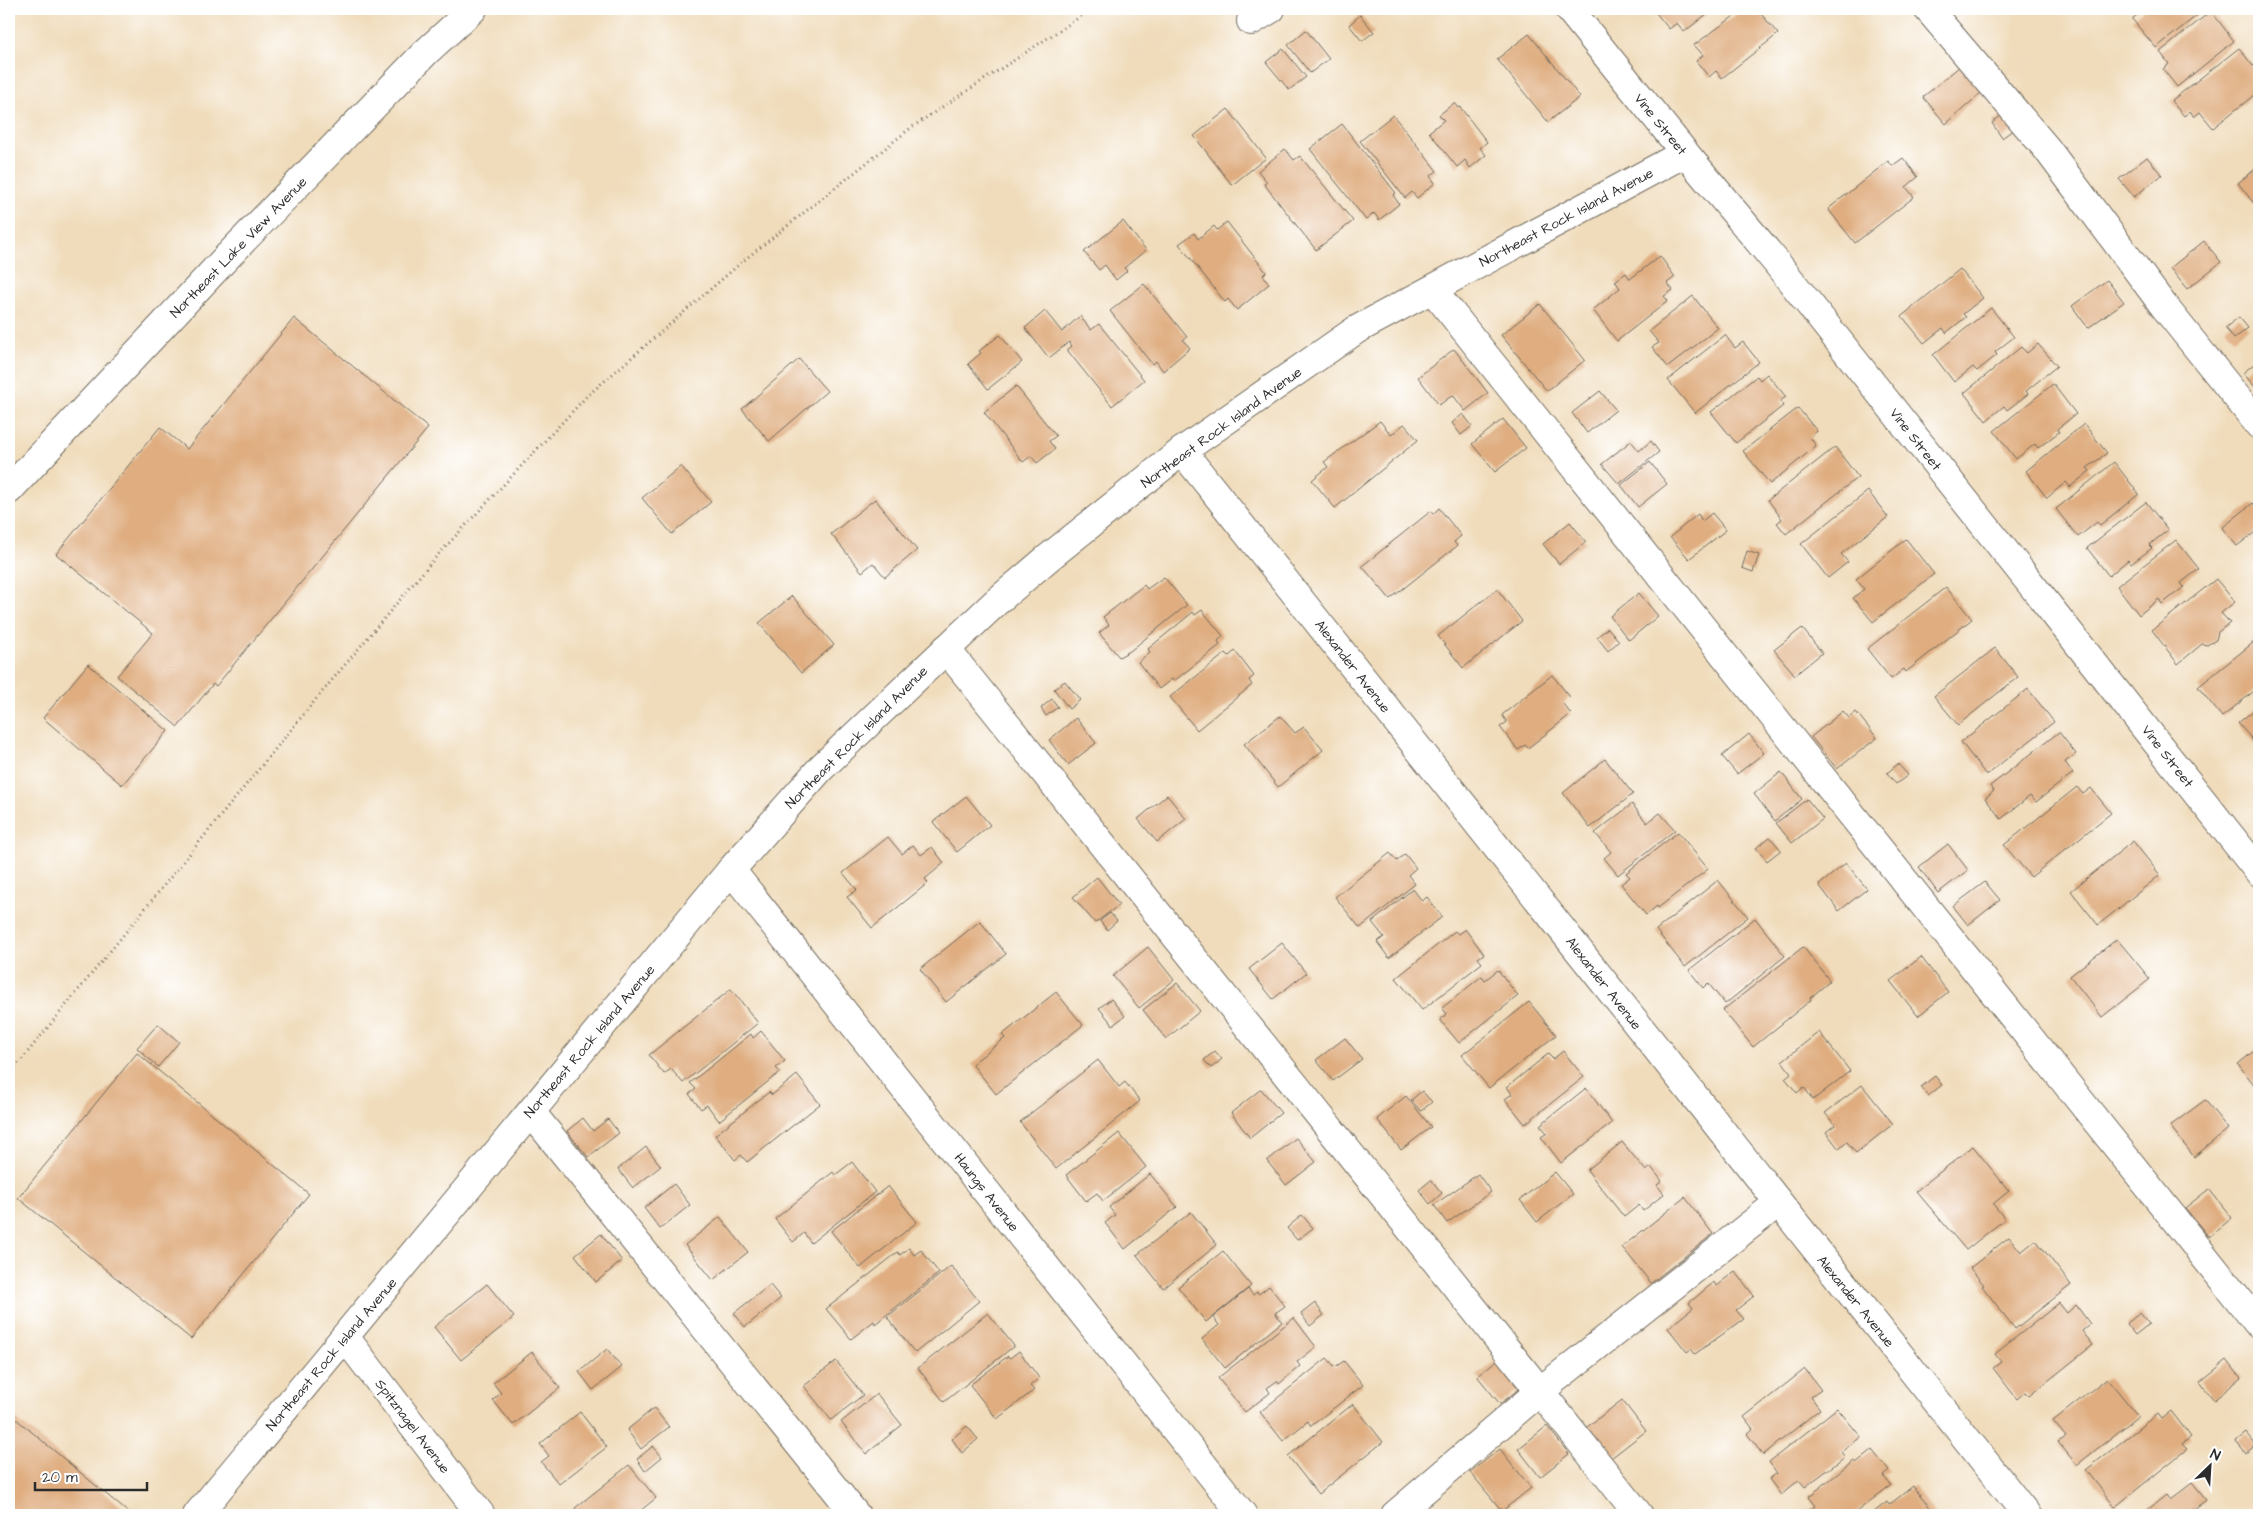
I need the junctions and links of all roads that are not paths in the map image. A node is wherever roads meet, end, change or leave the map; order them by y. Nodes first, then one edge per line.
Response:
1 (473, 9) edge
2 (1569, 9) edge
3 (1928, 9) edge
4 (1684, 153) junction
5 (1433, 290) junction
6 (2259, 425) edge
7 (1182, 451) junction
8 (9, 490) edge
9 (946, 649) junction
10 (731, 870) junction
11 (2259, 872) edge
12 (530, 1112) junction
13 (1778, 1203) junction
14 (2259, 1325) edge
15 (345, 1337) junction
16 (1540, 1391) junction
17 (197, 1515) edge
18 (481, 1515) edge
19 (856, 1515) edge
20 (1243, 1515) edge
21 (1396, 1515) edge
22 (1639, 1515) edge
23 (2027, 1515) edge

1 - 8 street, Northeast Lake View Avenue
2 - 4 street, Vine Street
3 - 6 street
4 - 5 street, Northeast Rock Island Avenue
4 - 11 street, Vine Street
5 - 7 street, Northeast Rock Island Avenue
5 - 14 street
7 - 9 street, Northeast Rock Island Avenue
7 - 13 street, Alexander Avenue
9 - 10 street, Northeast Rock Island Avenue
9 - 16 street
10 - 12 street, Northeast Rock Island Avenue
10 - 20 street, Haungs Avenue
12 - 15 street, Northeast Rock Island Avenue
12 - 19 street
13 - 16 street
13 - 23 street, Alexander Avenue
15 - 17 street, Northeast Rock Island Avenue
15 - 18 street, Spitznagel Avenue
16 - 21 street
16 - 22 street

